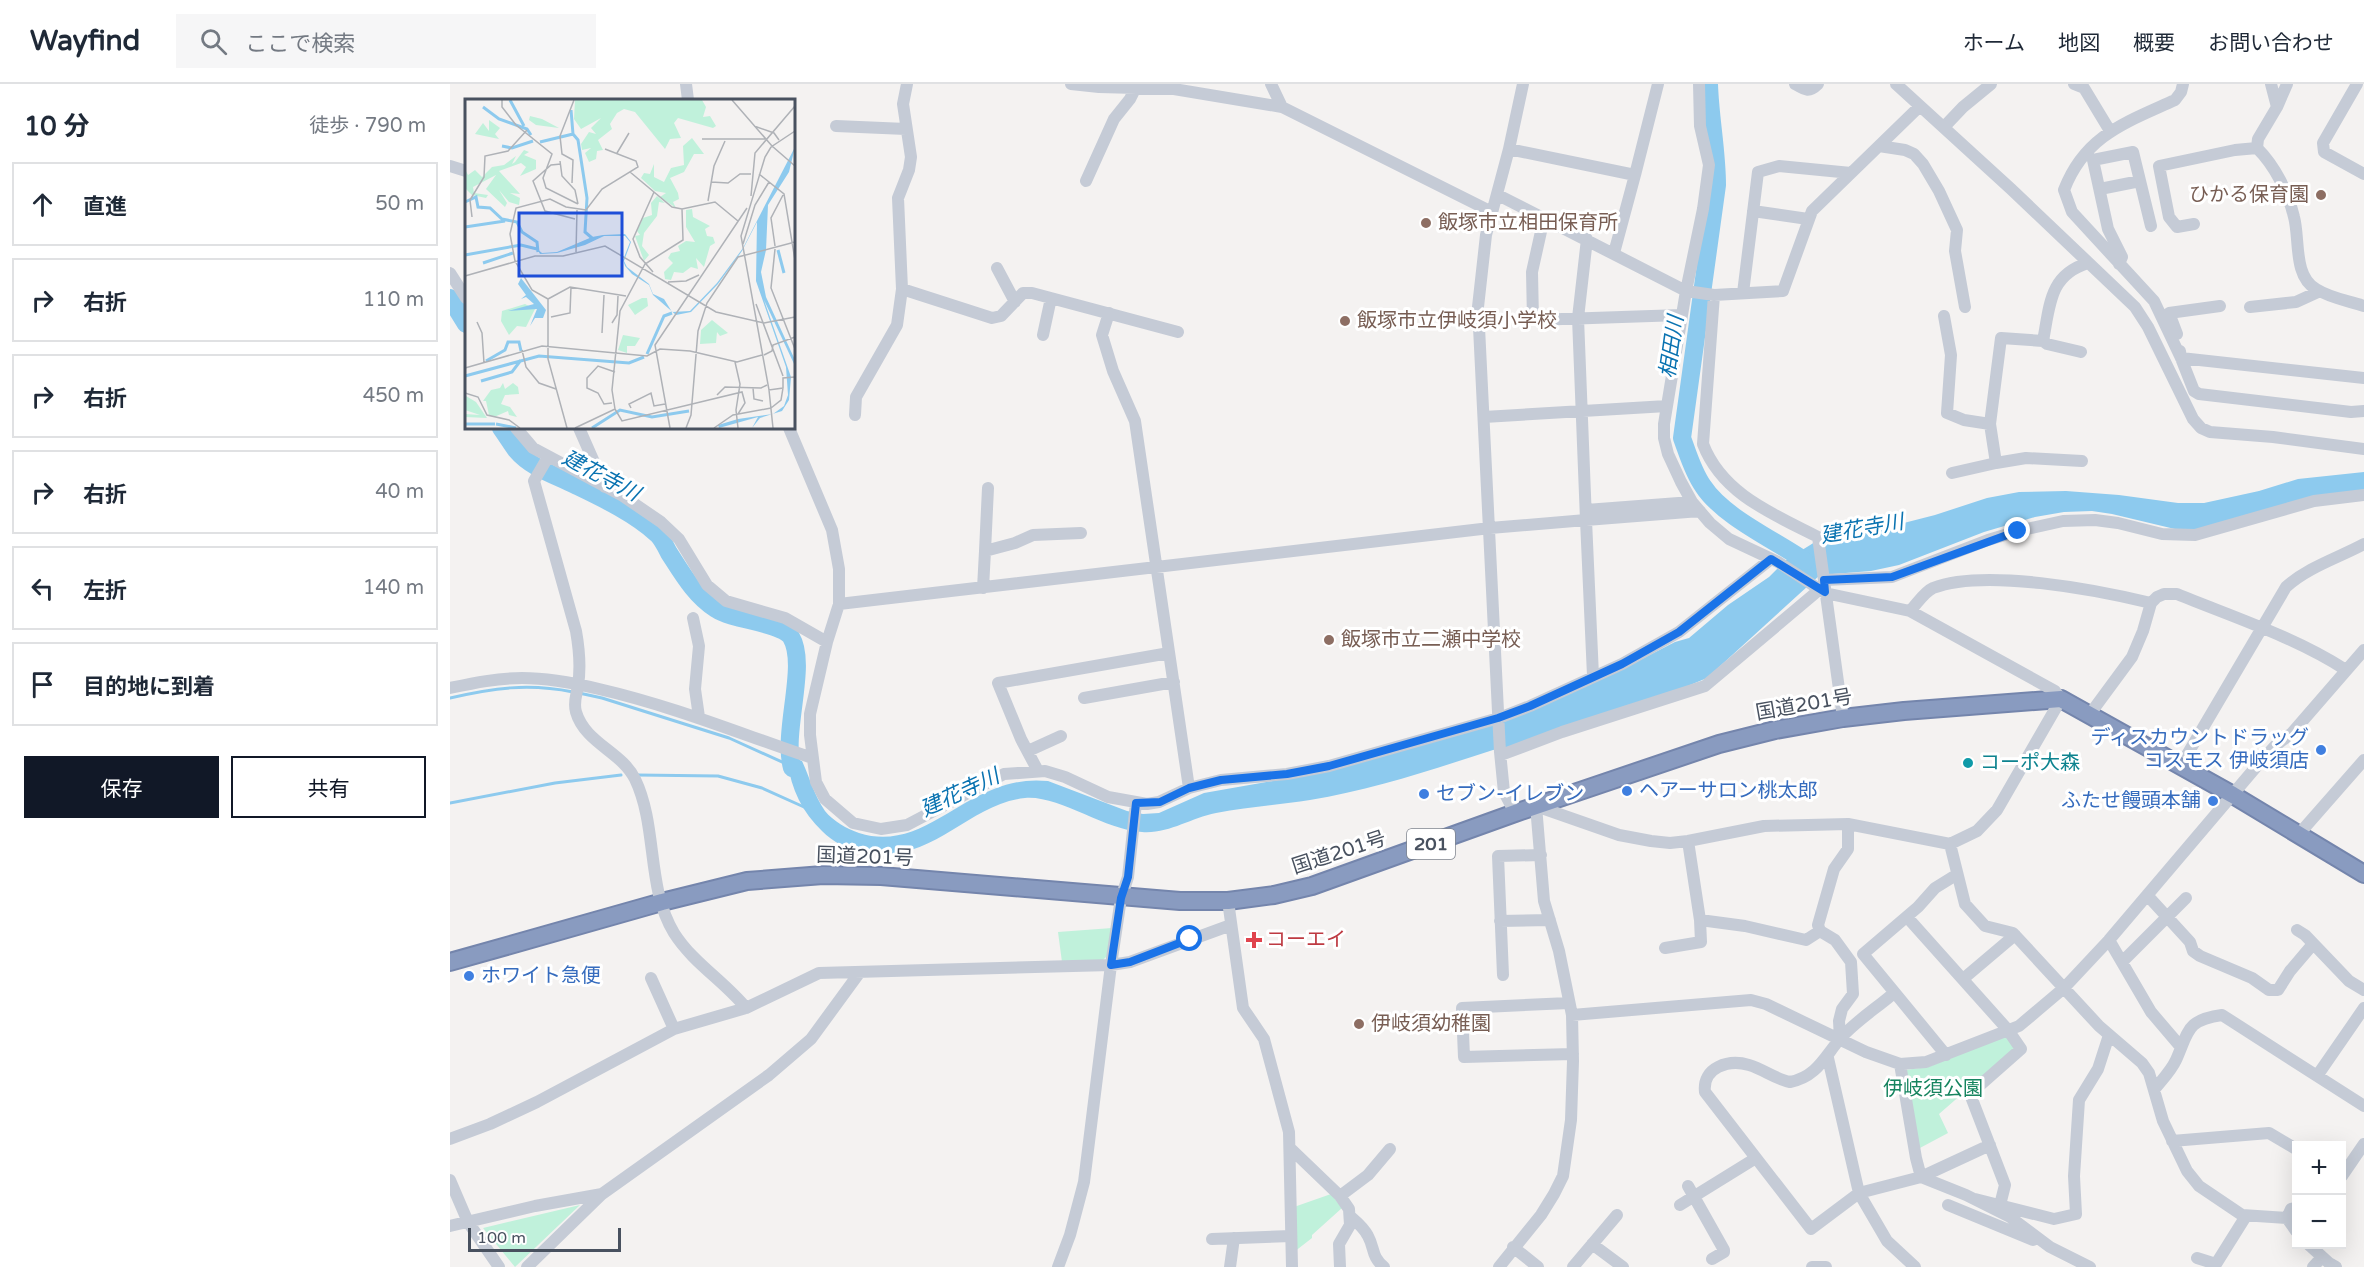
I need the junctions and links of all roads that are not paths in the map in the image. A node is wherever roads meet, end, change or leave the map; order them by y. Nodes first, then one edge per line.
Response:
1 (686, 84) edge
2 (907, 84) edge
3 (1071, 84) edge
4 (1271, 84) edge
5 (1523, 84) edge
6 (1658, 84) edge
7 (1699, 84) edge
8 (1795, 84) edge
9 (1818, 84) edge
10 (1896, 84) edge
11 (1991, 84) edge
12 (2074, 84) edge
13 (2183, 84) edge
14 (2271, 84) edge
15 (2287, 84) edge
16 (2357, 84) edge
17 (1150, 85) edge
18 (1136, 87) junction
19 (688, 99) edge
20 (1920, 106) junction
21 (1282, 107) junction
22 (2277, 107) junction
23 (836, 126) dead end
24 (1944, 127) junction
25 (906, 129) junction
26 (2110, 131) junction
27 (1879, 146) junction
28 (2257, 148) junction
29 (1509, 149) junction
30 (450, 166) edge
31 (465, 171) edge
32 (1851, 173) junction
33 (2364, 174) edge
34 (1635, 175) junction
35 (1086, 181) dead end
36 (2140, 181) junction
37 (2100, 189) junction
38 (1497, 195) junction
39 (1753, 211) junction
40 (1492, 212) junction
41 (1544, 218) junction
42 (1808, 219) junction
43 (2194, 224) dead end
44 (2151, 226) dead end
45 (1587, 239) junction
46 (1614, 253) junction
47 (2088, 263) junction
48 (2119, 264) junction
49 (997, 268) dead end
50 (450, 273) edge
51 (902, 289) junction
52 (1686, 291) junction
53 (2320, 291) junction
54 (1743, 293) junction
55 (1714, 295) junction
56 (465, 296) edge
57 (1052, 298) junction
58 (1015, 302) junction
59 (2220, 306) dead end
60 (2364, 306) edge
61 (1965, 307) dead end
62 (2250, 307) dead end
63 (1108, 313) junction
64 (1681, 315) junction
65 (1944, 316) dead end
66 (1578, 318) junction
67 (1179, 332) dead end
68 (1042, 335) dead end
69 (2043, 340) junction
70 (2081, 352) dead end
71 (2181, 358) junction
72 (2364, 378) edge
73 (1667, 406) junction
74 (1582, 410) junction
75 (2364, 411) edge
76 (855, 414) dead end
77 (1484, 417) junction
78 (1990, 424) junction
79 (517, 429) edge
80 (579, 429) edge
81 (789, 429) edge
82 (2364, 449) edge
83 (548, 457) junction
84 (2082, 461) dead end
85 (1996, 463) junction
86 (1952, 473) dead end
87 (605, 487) junction
88 (988, 488) dead end
89 (2364, 495) edge
90 (1696, 506) junction
91 (1586, 515) junction
92 (1490, 528) junction
93 (1081, 533) dead end
94 (2364, 544) edge
95 (985, 551) junction
96 (1775, 560) junction
97 (1157, 568) junction
98 (1821, 585) junction
99 (982, 588) junction
100 (2151, 603) junction
101 (839, 604) junction
102 (1911, 611) junction
103 (693, 618) dead end
104 (2261, 628) junction
105 (827, 642) junction
106 (2364, 650) edge
107 (1089, 653) dead end
108 (1169, 653) junction
109 (1091, 667) junction
110 (2346, 670) junction
111 (1593, 676) junction
112 (1174, 682) junction
113 (578, 684) junction
114 (450, 688) edge
115 (1084, 698) dead end
116 (2061, 699) junction
117 (2090, 714) junction
118 (699, 717) junction
119 (1843, 718) junction
120 (1498, 719) junction
121 (1054, 735) dead end
122 (1028, 751) junction
123 (1500, 753) junction
124 (810, 757) junction
125 (2364, 760) edge
126 (2181, 765) junction
127 (1038, 771) junction
128 (1189, 788) junction
129 (2233, 795) junction
130 (1536, 806) junction
131 (1136, 807) junction
132 (1515, 813) junction
133 (1848, 824) junction
134 (2299, 834) junction
135 (1688, 841) junction
136 (1950, 844) junction
137 (1541, 855) junction
138 (2364, 874) edge
139 (1956, 875) junction
140 (2147, 895) junction
141 (1121, 898) junction
142 (2186, 898) dead end
143 (1228, 901) junction
144 (662, 902) junction
145 (2166, 916) junction
146 (1908, 917) junction
147 (1550, 920) junction
148 (1700, 920) junction
149 (1500, 921) junction
150 (1231, 925) junction
151 (2297, 930) dead end
152 (1820, 931) junction
153 (2015, 935) junction
154 (2109, 940) junction
155 (2313, 944) junction
156 (1665, 948) dead end
157 (450, 962) edge
158 (2122, 962) junction
159 (1111, 965) junction
160 (860, 972) junction
161 (1503, 975) dead end
162 (651, 978) dead end
163 (1963, 979) junction
164 (2064, 988) junction
165 (2364, 990) edge
166 (1894, 993) junction
167 (746, 1008) junction
168 (2364, 1008) edge
169 (1571, 1009) junction
170 (674, 1029) junction
171 (2008, 1030) junction
172 (2109, 1035) junction
173 (1840, 1039) junction
174 (2180, 1046) junction
175 (1573, 1054) junction
176 (1946, 1055) junction
177 (1828, 1058) junction
178 (1900, 1064) junction
179 (2317, 1076) junction
180 (2154, 1090) junction
181 (2364, 1106) edge
182 (450, 1139) edge
183 (2172, 1141) junction
184 (2364, 1144) edge
185 (1989, 1145) junction
186 (2292, 1147) edge
187 (1290, 1148) junction
188 (1390, 1149) dead end
189 (1756, 1158) junction
190 (2346, 1169) edge
191 (1921, 1177) junction
192 (450, 1180) edge
193 (1690, 1191) junction
194 (1859, 1193) junction
195 (602, 1194) junction
196 (1340, 1196) junction
197 (1975, 1199) junction
198 (1680, 1205) dead end
199 (1948, 1205) dead end
200 (2000, 1205) junction
201 (2292, 1209) edge
202 (1617, 1215) dead end
203 (2246, 1216) junction
204 (1351, 1218) junction
205 (2287, 1218) junction
206 (468, 1222) junction
207 (2292, 1225) edge
208 (450, 1226) edge
209 (1291, 1236) junction
210 (1234, 1238) junction
211 (1212, 1239) dead end
212 (1592, 1244) junction
213 (1513, 1247) junction
214 (2050, 1247) junction
215 (2313, 1249) edge
216 (2322, 1257) junction
217 (2197, 1258) dead end
218 (1712, 1259) dead end
219 (2077, 1264) edge
220 (499, 1267) edge
221 (527, 1267) edge
222 (1059, 1267) edge
223 (1230, 1267) edge
224 (1292, 1267) edge
225 (1340, 1267) edge
226 (1384, 1267) edge
227 (1499, 1267) edge
228 (1538, 1267) edge
229 (1573, 1267) edge
230 (1623, 1267) edge
231 (1812, 1267) edge
232 (1826, 1267) edge
233 (1915, 1267) edge
234 (2090, 1267) edge
235 (2313, 1267) edge
236 (2336, 1267) edge

1 - 19 street
2 - 25 street
3 - 18 street
4 - 21 street
5 - 29 street
6 - 34 street
7 - 52 street
8 - 9 street
10 - 20 street
11 - 24 street
12 - 26 street
13 - 26 street
14 - 22 street
15 - 22 street
16 - 33 street
17 - 18 street
17 - 21 street
18 - 35 street
20 - 24 street
20 - 27 street
21 - 40 street
22 - 28 street
23 - 25 street
24 - 47 street
25 - 51 street
26 - 48 street
27 - 32 street
27 - 61 street
28 - 43 street
28 - 53 street
29 - 34 street
29 - 38 street
30 - 31 street
32 - 39 street
32 - 42 street
34 - 46 street
36 - 37 street
36 - 37 street
36 - 44 street
37 - 48 street
38 - 40 street
38 - 41 street
39 - 42 street
39 - 54 street
40 - 77 street
41 - 45 street
41 - 66 street
42 - 54 street
45 - 46 street
45 - 66 street
46 - 52 street
47 - 69 street
47 - 82 street
48 - 71 street
49 - 58 street
50 - 56 street
51 - 58 street
51 - 76 street
52 - 55 street
52 - 64 street
53 - 60 street
53 - 62 street
54 - 55 street
55 - 98 street
57 - 58 street
57 - 63 street
57 - 68 street
59 - 71 street
63 - 67 street
63 - 97 street
64 - 66 street
64 - 73 street
65 - 78 street
66 - 74 street
69 - 70 street
69 - 78 street
71 - 72 street
71 - 75 street
73 - 74 street
73 - 90 street
74 - 77 street
74 - 91 street
77 - 92 street
78 - 85 street
79 - 83 street
80 - 87 street
81 - 101 street
83 - 87 street
83 - 113 street
84 - 85 street
85 - 86 street
87 - 105 street
88 - 95 street
89 - 98 street
90 - 91 street
90 - 96 street
91 - 92 street
91 - 111 street
92 - 97 street
92 - 120 street
93 - 95 street
94 - 104 street
95 - 99 street
96 - 98 street
96 - 111 street
97 - 99 street
97 - 108 street
98 - 102 street
98 - 119 street
98 - 123 street
99 - 101 street
100 - 102 street
100 - 104 street
100 - 117 street
101 - 105 street
102 - 116 street
103 - 118 street
104 - 110 street
104 - 126 street
105 - 124 street
106 - 110 street
107 - 109 street
108 - 109 street
108 - 112 street
109 - 122 street
110 - 129 street
111 - 120 street
112 - 115 street
112 - 128 street
113 - 114 street
113 - 118 street
113 - 144 street
116 - 117 highway
116 - 119 highway, 国道201号 / 201
116 - 136 street
117 - 126 highway
118 - 124 street
119 - 130 highway, 国道201号 / 201
120 - 123 street
120 - 128 street
121 - 122 street
122 - 127 street
123 - 132 street
124 - 127 street
125 - 134 street
126 - 129 highway
127 - 131 street
128 - 131 street
129 - 134 highway
129 - 140 street
130 - 132 highway, 国道201号 / 201
130 - 135 street
130 - 137 street
131 - 141 street
132 - 143 highway, 国道201号 / 201
133 - 135 street
133 - 136 street
133 - 152 street
134 - 138 highway
135 - 148 street
136 - 139 street
137 - 147 street
137 - 149 street
139 - 146 street
139 - 153 street
140 - 145 street
140 - 154 street
141 - 143 highway, 国道201号 / 201
141 - 144 highway, 国道201号 / 201
141 - 159 street
142 - 145 street
143 - 150 street
144 - 157 highway, 国道201号 / 201
144 - 167 street
145 - 155 street
145 - 158 street
146 - 163 street
146 - 166 street
147 - 149 street
147 - 169 street
148 - 152 street
148 - 156 street
149 - 161 street
150 - 159 street
150 - 187 street
151 - 155 street
152 - 173 street
153 - 163 street
153 - 164 street
154 - 158 street
154 - 164 street
155 - 165 street
158 - 174 street
159 - 160 street
159 - 222 street
160 - 167 street
160 - 195 street
162 - 170 street
163 - 171 street
164 - 171 street
164 - 172 street
166 - 173 street
166 - 176 street
167 - 170 street
168 - 179 street
169 - 173 street
169 - 175 street
169 - 175 street
170 - 182 street
171 - 176 street
171 - 185 street
172 - 180 street
172 - 200 street
173 - 177 street
173 - 178 street
174 - 179 street
174 - 180 street
175 - 213 street
176 - 178 street
177 - 189 street
177 - 194 street
178 - 191 street
179 - 181 street
180 - 183 street
183 - 186 street
183 - 203 street
184 - 190 street
185 - 191 street
185 - 200 street
187 - 196 street
187 - 209 street
188 - 196 street
189 - 193 street
189 - 194 street
191 - 194 street
191 - 197 street
192 - 206 street
193 - 198 street
193 - 218 street
194 - 233 street
195 - 206 street
195 - 221 street
196 - 204 street
197 - 200 street
197 - 214 street
199 - 214 street
201 - 205 street
202 - 212 street
203 - 205 street
203 - 217 street
204 - 225 street
204 - 226 street
205 - 207 street
206 - 208 street
206 - 220 street
209 - 210 street
209 - 224 street
210 - 211 street
210 - 223 street
212 - 229 street
212 - 230 street
213 - 227 street
213 - 228 street
214 - 219 street
215 - 216 street
216 - 235 street
216 - 236 street
219 - 234 street
231 - 232 street

